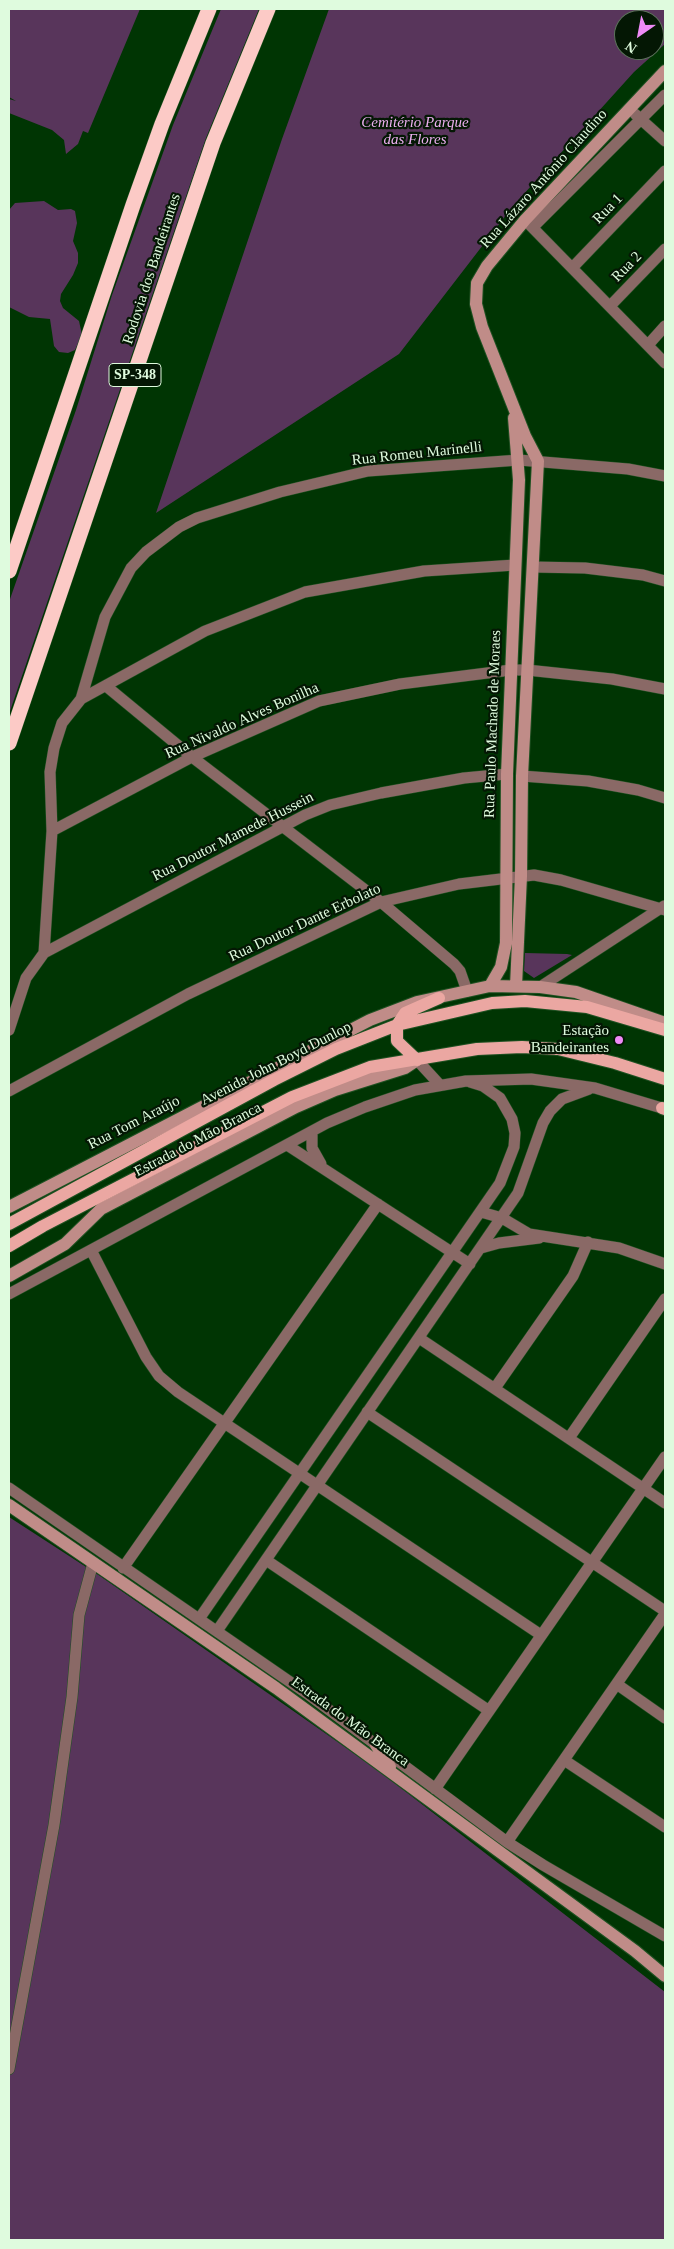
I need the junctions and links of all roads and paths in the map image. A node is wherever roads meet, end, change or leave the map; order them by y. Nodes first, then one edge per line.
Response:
1 (210, 9) edge
2 (268, 9) edge
3 (665, 71) edge
4 (665, 95) edge
5 (630, 107) junction
6 (639, 119) junction
7 (665, 141) edge
8 (665, 171) edge
9 (529, 224) junction
10 (665, 249) edge
11 (573, 267) junction
12 (611, 305) junction
13 (665, 326) edge
14 (648, 345) junction
15 (665, 363) edge
16 (513, 405) junction
17 (518, 460) junction
18 (538, 461) junction
19 (665, 476) edge
20 (515, 565) junction
21 (533, 567) junction
22 (9, 571) edge
23 (665, 581) edge
24 (511, 670) junction
25 (527, 670) junction
26 (106, 686) junction
27 (665, 690) edge
28 (81, 699) junction
29 (9, 743) edge
30 (192, 757) junction
31 (506, 774) junction
32 (522, 776) junction
33 (665, 798) edge
34 (283, 827) junction
35 (52, 831) junction
36 (521, 876) junction
37 (505, 879) junction
38 (381, 902) junction
39 (664, 908) edge
40 (44, 953) junction
41 (490, 986) junction
42 (516, 986) junction
43 (540, 987) junction
44 (467, 990) junction
45 (440, 998) junction
46 (396, 1025) junction
47 (659, 1025) edge
48 (9, 1030) edge
49 (417, 1060) junction
50 (665, 1080) edge
51 (466, 1081) junction
52 (439, 1084) junction
53 (595, 1088) junction
54 (9, 1091) edge
55 (664, 1109) edge
56 (312, 1132) junction
57 (286, 1145) junction
58 (326, 1169) junction
59 (378, 1204) junction
60 (9, 1207) edge
61 (481, 1212) junction
62 (502, 1218) junction
63 (9, 1224) edge
64 (543, 1237) junction
65 (588, 1242) junction
66 (9, 1246) edge
67 (481, 1248) junction
68 (91, 1250) junction
69 (452, 1252) junction
70 (470, 1264) junction
71 (665, 1264) edge
72 (41, 1274) junction
73 (9, 1278) edge
74 (9, 1294) edge
75 (665, 1299) edge
76 (419, 1338) junction
77 (495, 1388) junction
78 (367, 1412) junction
79 (224, 1424) junction
80 (569, 1438) junction
81 (665, 1457) edge
82 (300, 1474) junction
83 (318, 1486) junction
84 (9, 1488) edge
85 (643, 1488) junction
86 (665, 1503) edge
87 (9, 1505) edge
88 (266, 1560) junction
89 (593, 1562) junction
90 (93, 1563) junction
91 (124, 1568) junction
92 (665, 1612) edge
93 (200, 1619) junction
94 (217, 1631) junction
95 (540, 1636) junction
96 (618, 1685) junction
97 (488, 1710) junction
98 (665, 1718) edge
99 (376, 1745) junction
100 (564, 1760) junction
101 (401, 1780) junction
102 (435, 1789) junction
103 (665, 1827) edge
104 (507, 1842) junction
105 (665, 1936) edge
106 (665, 1976) edge
107 (9, 2069) edge

1 - 22 highway
2 - 29 highway, Rodovia dos Bandeirantes / SP-348
3 - 5 main road, Rua Lázaro Antônio Claudino
4 - 6 street
5 - 6 street
5 - 9 main road, Rua Lázaro Antônio Claudino
6 - 7 street
6 - 9 street
8 - 11 street, Rua 1
9 - 11 street
9 - 16 main road, Rua Lázaro Antônio Claudino
10 - 12 street, Rua 2
11 - 12 street
12 - 14 street
13 - 14 street
14 - 15 street
16 - 17 main road, Rua Lázaro Antônio Claudino
16 - 18 main road, Rua Lázaro Antônio Claudino
17 - 18 street, Rua Romeu Marinelli
17 - 20 main road, Rua Paulo Machado de Moraes
17 - 28 street, Rua Romeu Marinelli
18 - 19 street, Rua Romeu Marinelli
18 - 21 main road, Rua Paulo Machado de Moraes
20 - 24 main road, Rua Paulo Machado de Moraes
20 - 26 street
21 - 23 street
21 - 25 main road, Rua Paulo Machado de Moraes
24 - 25 street, Rua Nivaldo Alves Bonilha
24 - 30 street, Rua Nivaldo Alves Bonilha
24 - 31 main road, Rua Paulo Machado de Moraes
25 - 27 street, Rua Nivaldo Alves Bonilha
25 - 32 main road, Rua Paulo Machado de Moraes
26 - 28 street
26 - 30 street
28 - 35 street
30 - 34 street
30 - 35 street, Rua Nivaldo Alves Bonilha
31 - 34 street, Rua Doutor Mamede Hussein
31 - 37 main road, Rua Paulo Machado de Moraes
32 - 33 street
32 - 36 main road, Rua Paulo Machado de Moraes
34 - 38 street
34 - 40 street, Rua Doutor Mamede Hussein
35 - 40 street
36 - 37 street, Rua Doutor Dante Erbolato
36 - 39 street, Rua Doutor Dante Erbolato
36 - 42 main road, Rua Paulo Machado de Moraes
37 - 38 street, Rua Doutor Dante Erbolato
37 - 41 main road, Rua Paulo Machado de Moraes
38 - 44 street
38 - 54 street, Rua Doutor Dante Erbolato
39 - 43 street
40 - 48 street
41 - 42 main road
41 - 44 main road
42 - 43 main road
43 - 47 main road
44 - 45 main road
45 - 46 main road
45 - 60 main road, Rua Tom Araújo
46 - 47 main road, Avenida John Boyd Dunlop
46 - 49 main road
46 - 63 main road, Avenida John Boyd Dunlop
49 - 50 main road
49 - 52 street
49 - 66 main road
49 - 73 main road, Estrada do Mão Branca
51 - 52 street
51 - 53 street
51 - 61 street
52 - 56 street
53 - 55 street
53 - 62 street
56 - 57 street
56 - 58 street
57 - 58 street
57 - 68 street
58 - 59 street
59 - 69 street
59 - 79 street
61 - 62 street
61 - 69 street
62 - 64 street
62 - 67 street
64 - 65 street
64 - 67 street
65 - 71 street
65 - 77 street
67 - 70 street
68 - 72 street
68 - 79 street
69 - 70 street
69 - 82 street
70 - 76 street
72 - 73 street
72 - 74 street
75 - 80 street
76 - 77 street
76 - 78 street
77 - 80 street
78 - 83 street
78 - 89 street
79 - 82 street
79 - 91 street
80 - 85 street
81 - 85 street
82 - 83 street
82 - 93 street
83 - 88 street
83 - 95 street
84 - 91 street
85 - 86 street
85 - 89 street
87 - 90 main road, Estrada do Mão Branca
88 - 94 street
88 - 97 street
89 - 92 street
89 - 95 street
90 - 101 main road, Estrada do Mão Branca
90 - 107 street
91 - 93 street
92 - 96 street
93 - 94 street
94 - 99 street
95 - 97 street
96 - 98 street
96 - 100 street
97 - 102 street
99 - 101 main road
99 - 102 street
100 - 103 street
100 - 104 street
101 - 106 main road, Estrada do Mão Branca
102 - 104 street
104 - 105 street

